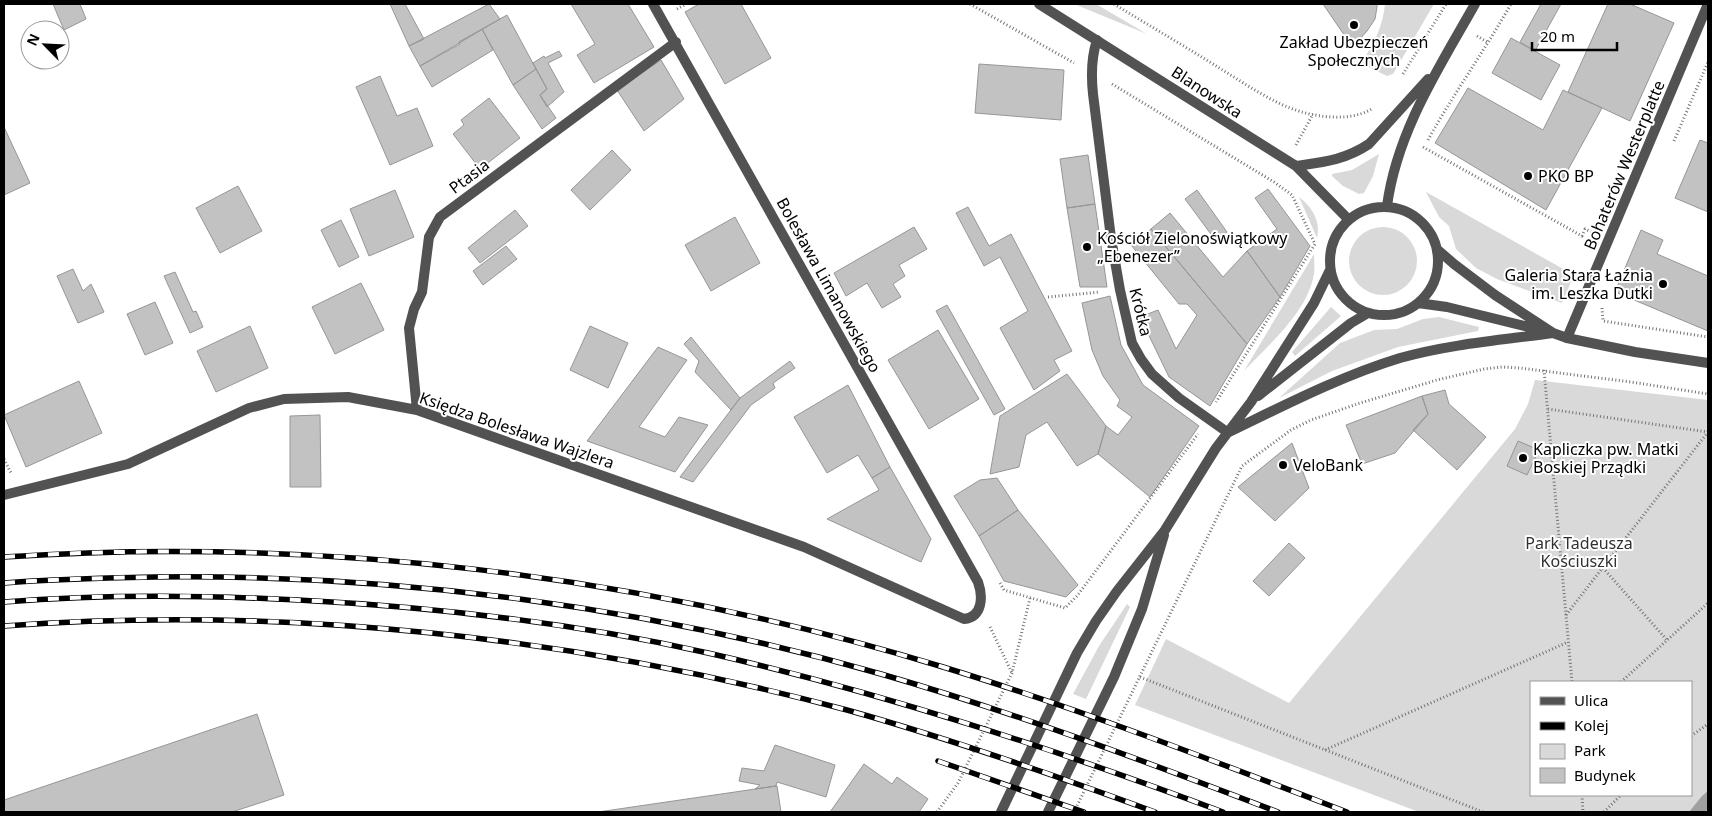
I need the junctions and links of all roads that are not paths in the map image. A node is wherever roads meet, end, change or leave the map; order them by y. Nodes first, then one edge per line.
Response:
1 (654, 4) edge
2 (1039, 4) edge
3 (1476, 4) edge
4 (1708, 4) edge
5 (1097, 40) junction
6 (676, 42) junction
7 (1439, 68) junction
8 (1296, 166) junction
9 (1387, 206) junction
10 (1348, 219) junction
11 (1439, 251) junction
12 (1330, 270) junction
13 (1418, 303) junction
14 (1368, 313) junction
15 (1553, 333) junction
16 (1567, 338) junction
17 (1708, 362) edge
18 (1251, 402) junction
19 (417, 410) junction
20 (1227, 432) junction
21 (4, 495) edge
22 (1165, 530) junction
23 (978, 582) joint
24 (1001, 812) edge
25 (1048, 812) edge

1 - 6 street, Bolesława Limanowskiego
2 - 5 street, Blanowska
3 - 7 street
4 - 16 street, Bohaterów Westerplatte
5 - 8 street, Blanowska
5 - 20 street, Krótka
6 - 19 street, Ptasia
6 - 23 street, Bolesława Limanowskiego
7 - 8 street
7 - 9 street
8 - 10 street, Blanowska
9 - 10 street
9 - 11 street
10 - 12 street
11 - 13 street
11 - 15 street
12 - 14 street
12 - 18 street
13 - 14 street
13 - 15 street
14 - 18 street
15 - 16 street
15 - 20 street
16 - 17 street
18 - 20 street
19 - 21 street, Księdza Bolesława Wajzlera
19 - 23 street, Księdza Bolesława Wajzlera
20 - 22 street
22 - 24 street
22 - 25 street

